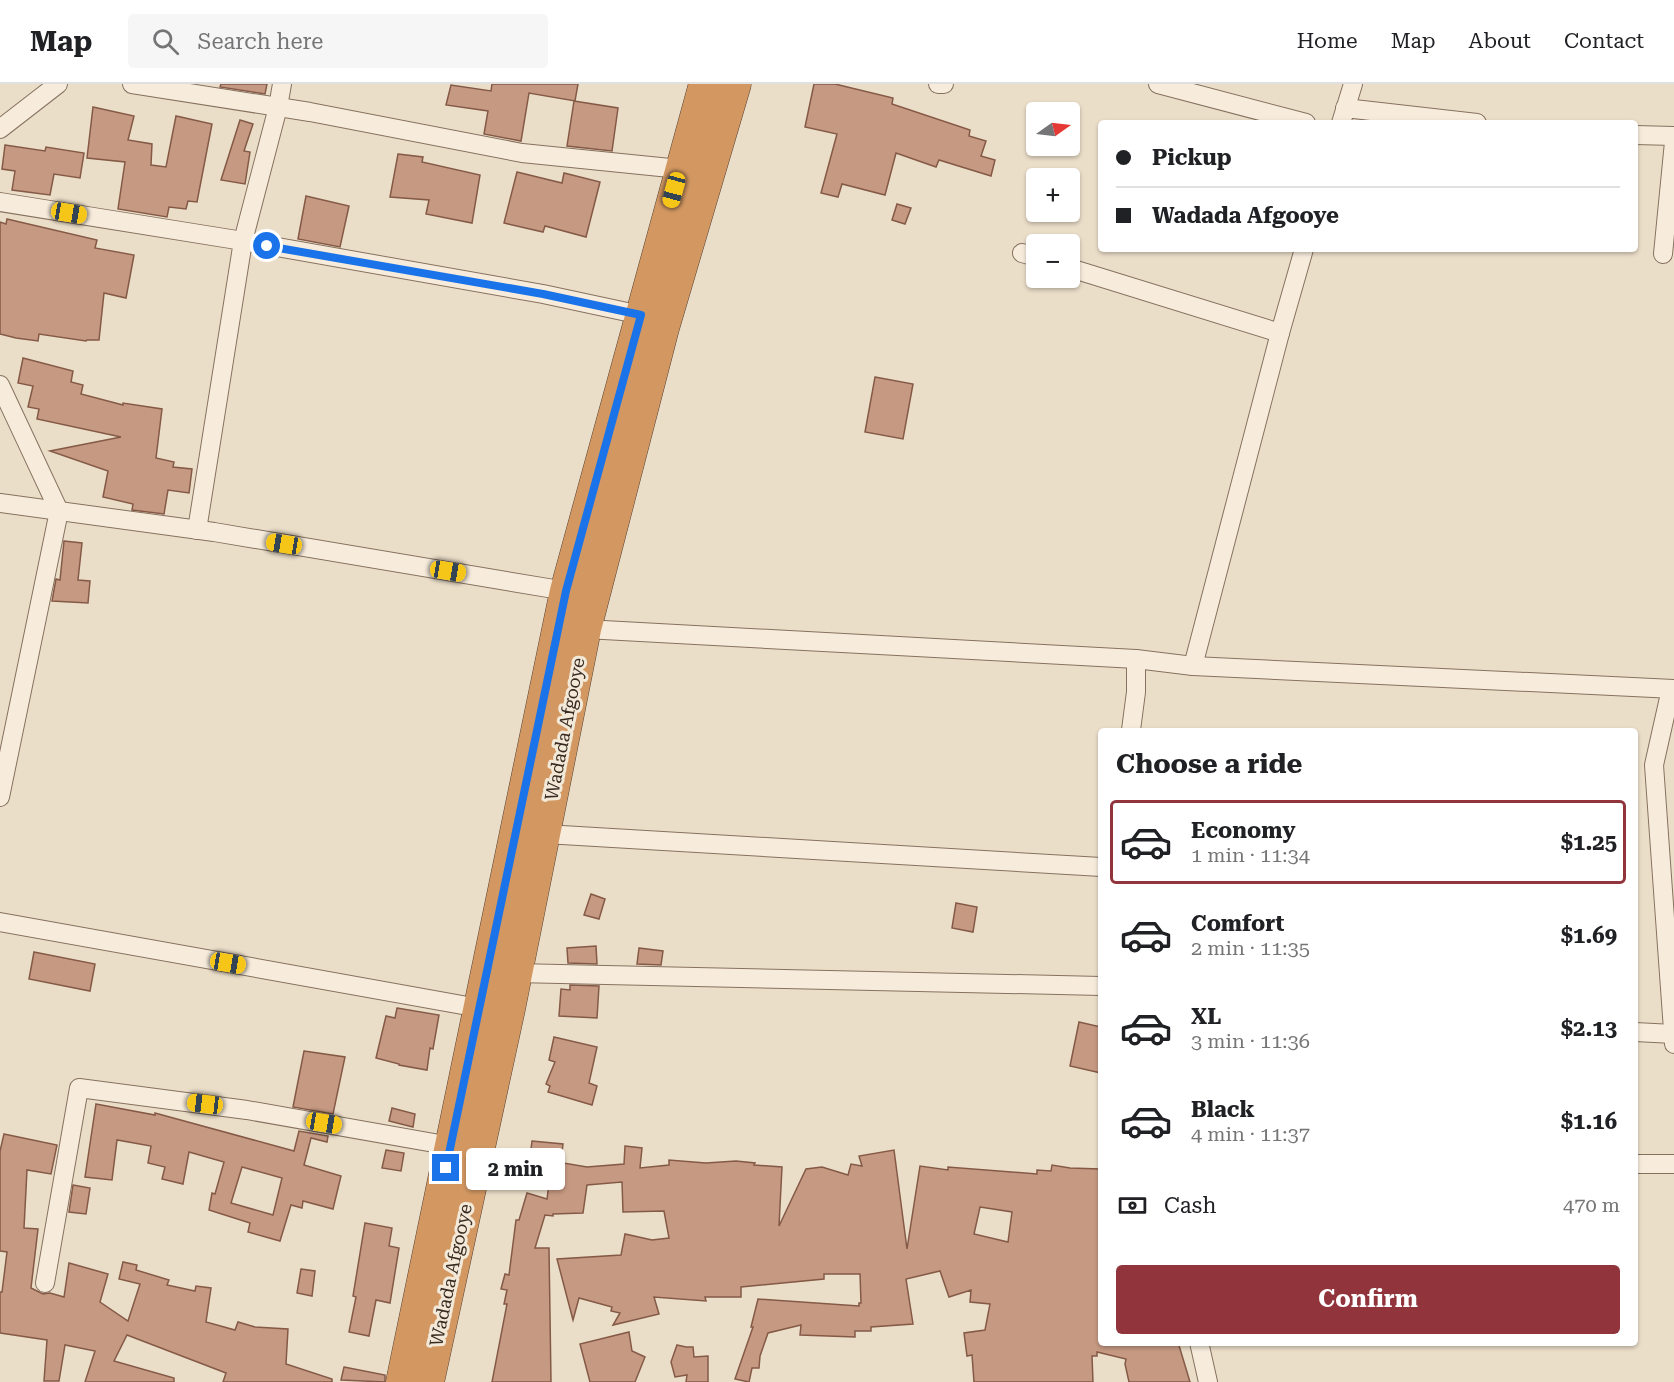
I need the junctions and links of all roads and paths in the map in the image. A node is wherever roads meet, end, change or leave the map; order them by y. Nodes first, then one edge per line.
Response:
1 (58, 84) edge
2 (132, 84) edge
3 (282, 84) edge
4 (705, 84) edge
5 (735, 84) edge
6 (938, 84) edge
7 (945, 84) edge
8 (1158, 84) edge
9 (1353, 84) edge
10 (278, 107) junction
11 (1343, 116) edge
12 (1295, 120) edge
13 (1420, 120) edge
14 (0, 129) edge
15 (1638, 135) edge
16 (1674, 136) edge
17 (1674, 142) edge
18 (680, 169) junction
19 (0, 202) edge
20 (243, 242) junction
21 (1303, 252) edge
22 (1663, 254) dead end
23 (1080, 271) edge
24 (641, 315) junction
25 (1280, 333) junction
26 (0, 385) edge
27 (0, 503) edge
28 (58, 511) junction
29 (197, 530) junction
30 (566, 591) junction
31 (585, 629) junction
32 (1136, 659) junction
33 (1193, 666) junction
34 (1673, 689) edge
35 (1131, 728) edge
36 (0, 797) edge
37 (545, 834) junction
38 (1098, 867) edge
39 (0, 921) edge
40 (515, 973) junction
41 (1098, 986) edge
42 (479, 1008) junction
43 (1638, 1032) edge
44 (1674, 1037) edge
45 (451, 1146) junction
46 (1638, 1164) edge
47 (1674, 1164) edge
48 (45, 1283) dead end
49 (1200, 1346) edge
50 (402, 1382) edge
51 (428, 1382) edge
52 (1208, 1382) edge

1 - 14 street
2 - 10 street
3 - 10 street
4 - 18 highway, Wadada Afgooye
5 - 31 highway, Wadada Afgooye
6 - 7 street
8 - 12 street
9 - 11 street
10 - 18 street
10 - 20 street
11 - 13 street
15 - 16 street
17 - 22 street
18 - 24 highway, Wadada Afgooye
19 - 20 street
20 - 24 street
20 - 29 street
21 - 25 street
23 - 25 street
24 - 30 highway, Wadada Afgooye
25 - 33 street
26 - 28 street
27 - 28 street
28 - 29 street
28 - 36 street
29 - 30 street
30 - 42 highway, Wadada Afgooye
31 - 32 street
31 - 37 highway, Wadada Afgooye
32 - 33 street
32 - 35 street
33 - 34 street
34 - 44 street
37 - 38 street
37 - 40 highway, Wadada Afgooye
39 - 42 street
40 - 41 street
40 - 51 highway, Wadada Afgooye
42 - 45 highway, Wadada Afgooye
43 - 44 street
45 - 48 street
45 - 50 highway, Wadada Afgooye
46 - 47 street
49 - 52 street

